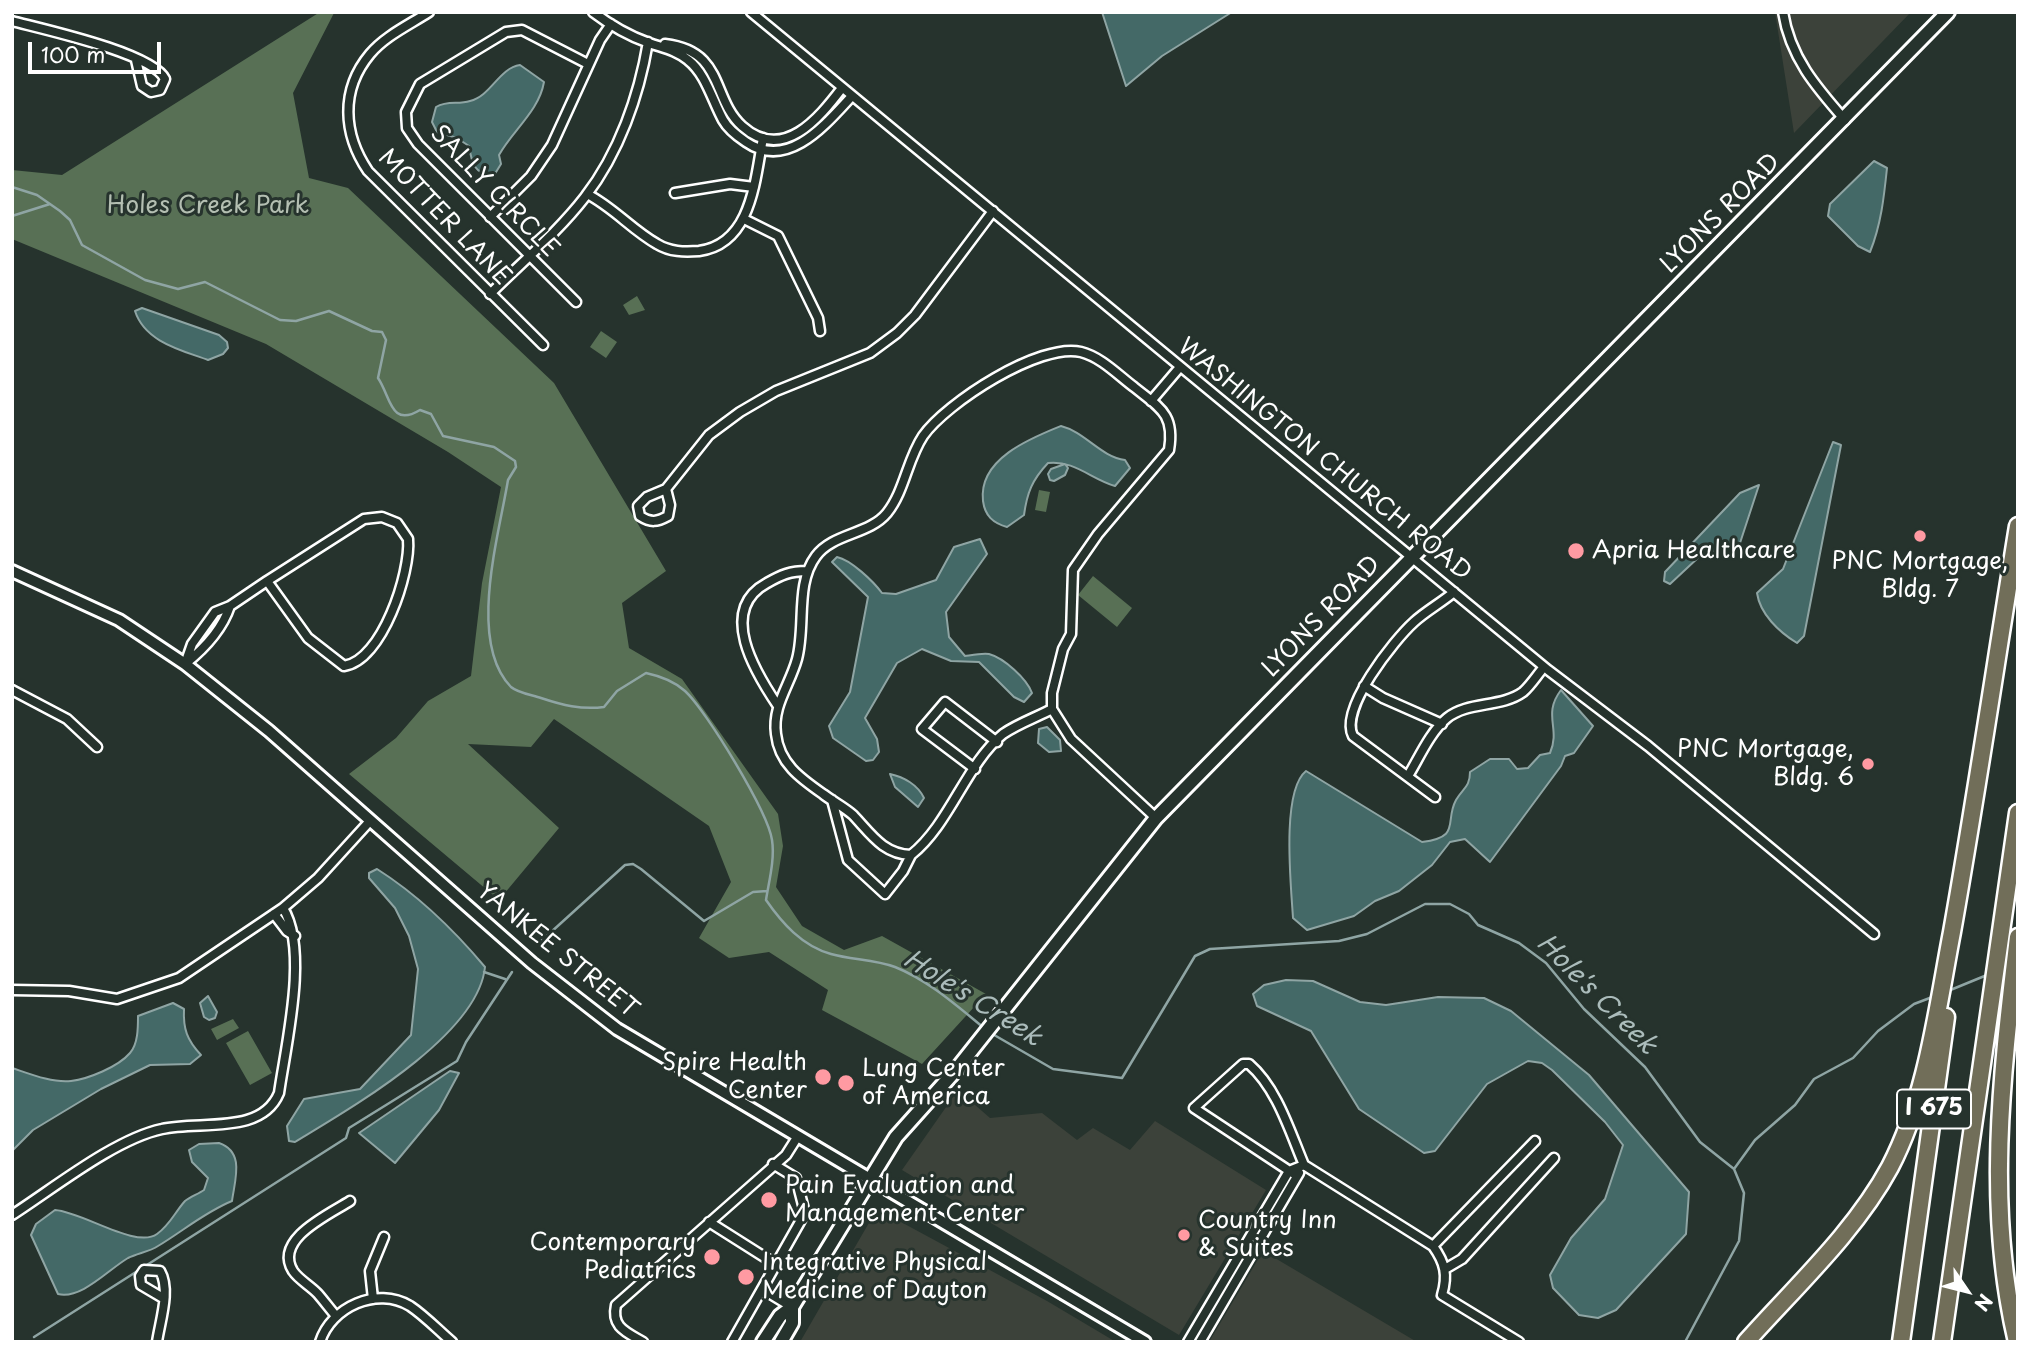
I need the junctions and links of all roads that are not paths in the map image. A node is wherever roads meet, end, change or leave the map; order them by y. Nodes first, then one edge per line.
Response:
1 (429, 12) edge
2 (593, 12) edge
3 (751, 12) edge
4 (1783, 12) edge
5 (1948, 12) edge
6 (12, 21) edge
7 (611, 24) junction
8 (648, 42) junction
9 (136, 60) dead end
10 (588, 64) junction
11 (842, 88) junction
12 (852, 96) junction
13 (1845, 120) junction
14 (763, 138) junction
15 (761, 149) junction
16 (754, 187) junction
17 (675, 193) dead end
18 (587, 194) junction
19 (993, 211) junction
20 (490, 217) junction
21 (744, 219) junction
22 (528, 256) junction
23 (490, 294) junction
24 (576, 302) dead end
25 (820, 331) dead end
26 (543, 345) dead end
27 (1180, 367) junction
28 (1151, 401) junction
29 (666, 489) junction
30 (2018, 526) edge
31 (1411, 555) junction
32 (12, 570) edge
33 (807, 571) junction
34 (267, 581) junction
35 (1454, 592) junction
36 (185, 664) junction
37 (1544, 667) junction
38 (1364, 686) junction
39 (12, 690) edge
40 (778, 706) junction
41 (1052, 709) junction
42 (1442, 724) junction
43 (997, 742) junction
44 (97, 747) dead end
45 (975, 769) junction
46 (1408, 776) junction
47 (1434, 797) dead end
48 (832, 800) junction
49 (2018, 813) edge
50 (1156, 818) junction
51 (370, 821) junction
52 (911, 855) junction
53 (1962, 875) junction
54 (283, 908) junction
55 (274, 914) junction
56 (1874, 934) dead end
57 (295, 936) junction
58 (2018, 937) edge
59 (12, 990) edge
60 (798, 1136) junction
61 (1535, 1141) dead end
62 (1554, 1158) dead end
63 (773, 1164) junction
64 (1304, 1164) junction
65 (1293, 1174) junction
66 (870, 1178) junction
67 (350, 1201) dead end
68 (12, 1215) edge
69 (709, 1222) junction
70 (384, 1237) dead end
71 (1433, 1246) junction
72 (1241, 1262) junction
73 (777, 1265) junction
74 (1445, 1269) junction
75 (764, 1290) junction
76 (163, 1298) dead end
77 (373, 1299) junction
78 (792, 1307) junction
79 (335, 1316) junction
80 (157, 1342) edge
81 (320, 1342) edge
82 (452, 1342) edge
83 (643, 1342) edge
84 (732, 1342) edge
85 (763, 1342) edge
86 (781, 1342) edge
87 (1145, 1342) edge
88 (1188, 1342) edge
89 (1200, 1342) edge
90 (1519, 1342) edge
91 (1746, 1342) edge
92 (1901, 1342) edge
93 (1942, 1342) edge
94 (2017, 1342) edge

1 - 23 street, MOTTER LANE
2 - 7 street
3 - 11 street, WASHINGTON CHURCH ROAD
4 - 13 street
5 - 13 main road, LYONS ROAD
6 - 9 street
7 - 8 street
7 - 10 street
8 - 14 street
8 - 15 street
8 - 18 street
10 - 20 street
10 - 20 street, SALLY CIRCLE
11 - 12 street, WASHINGTON CHURCH ROAD
11 - 14 street
12 - 15 street
12 - 19 street, WASHINGTON CHURCH ROAD
13 - 31 main road, LYONS ROAD
14 - 15 street
15 - 16 street
16 - 17 street
16 - 21 street
18 - 21 street
18 - 22 street
19 - 27 street, WASHINGTON CHURCH ROAD
19 - 29 street
20 - 22 street, SALLY CIRCLE
21 - 25 street
22 - 23 street
22 - 24 street, SALLY CIRCLE
23 - 26 street, MOTTER LANE
27 - 28 street
27 - 31 street, WASHINGTON CHURCH ROAD
28 - 33 street
28 - 41 street
29 - 29 street
30 - 53 highway, I 675
31 - 35 street, WASHINGTON CHURCH ROAD
31 - 50 main road, LYONS ROAD
32 - 36 street, YANKEE STREET
33 - 40 street
33 - 40 street
34 - 34 street
34 - 36 street
35 - 37 street, WASHINGTON CHURCH ROAD
35 - 38 street
36 - 51 street, YANKEE STREET
37 - 42 street
37 - 56 street, WASHINGTON CHURCH ROAD
38 - 42 street
38 - 46 street
39 - 44 street
40 - 48 street
41 - 43 street
41 - 50 street
42 - 46 street
43 - 45 street
43 - 45 street
45 - 52 street
46 - 47 street
48 - 52 street
48 - 52 street
49 - 93 highway, I 675
50 - 66 main road, LYONS ROAD
51 - 54 street
51 - 60 street, YANKEE STREET
53 - 91 highway
53 - 92 highway, I 675
54 - 55 street
54 - 57 street
55 - 57 street
55 - 59 street
57 - 68 street
58 - 94 highway
60 - 63 street
60 - 66 street, YANKEE STREET
61 - 71 street
62 - 74 street
63 - 69 street
63 - 73 street
64 - 65 street
64 - 65 street
64 - 71 street
65 - 72 street
66 - 78 main road, LYONS ROAD
66 - 87 street, YANKEE STREET
67 - 79 street
69 - 73 street
69 - 83 street
70 - 77 street
71 - 74 street
72 - 88 street
72 - 89 street
73 - 75 street
74 - 90 street
75 - 78 street
75 - 84 street
76 - 80 street
77 - 79 street
77 - 82 street
78 - 85 main road, LYONS ROAD
78 - 86 main road, LYONS ROAD
79 - 81 street

